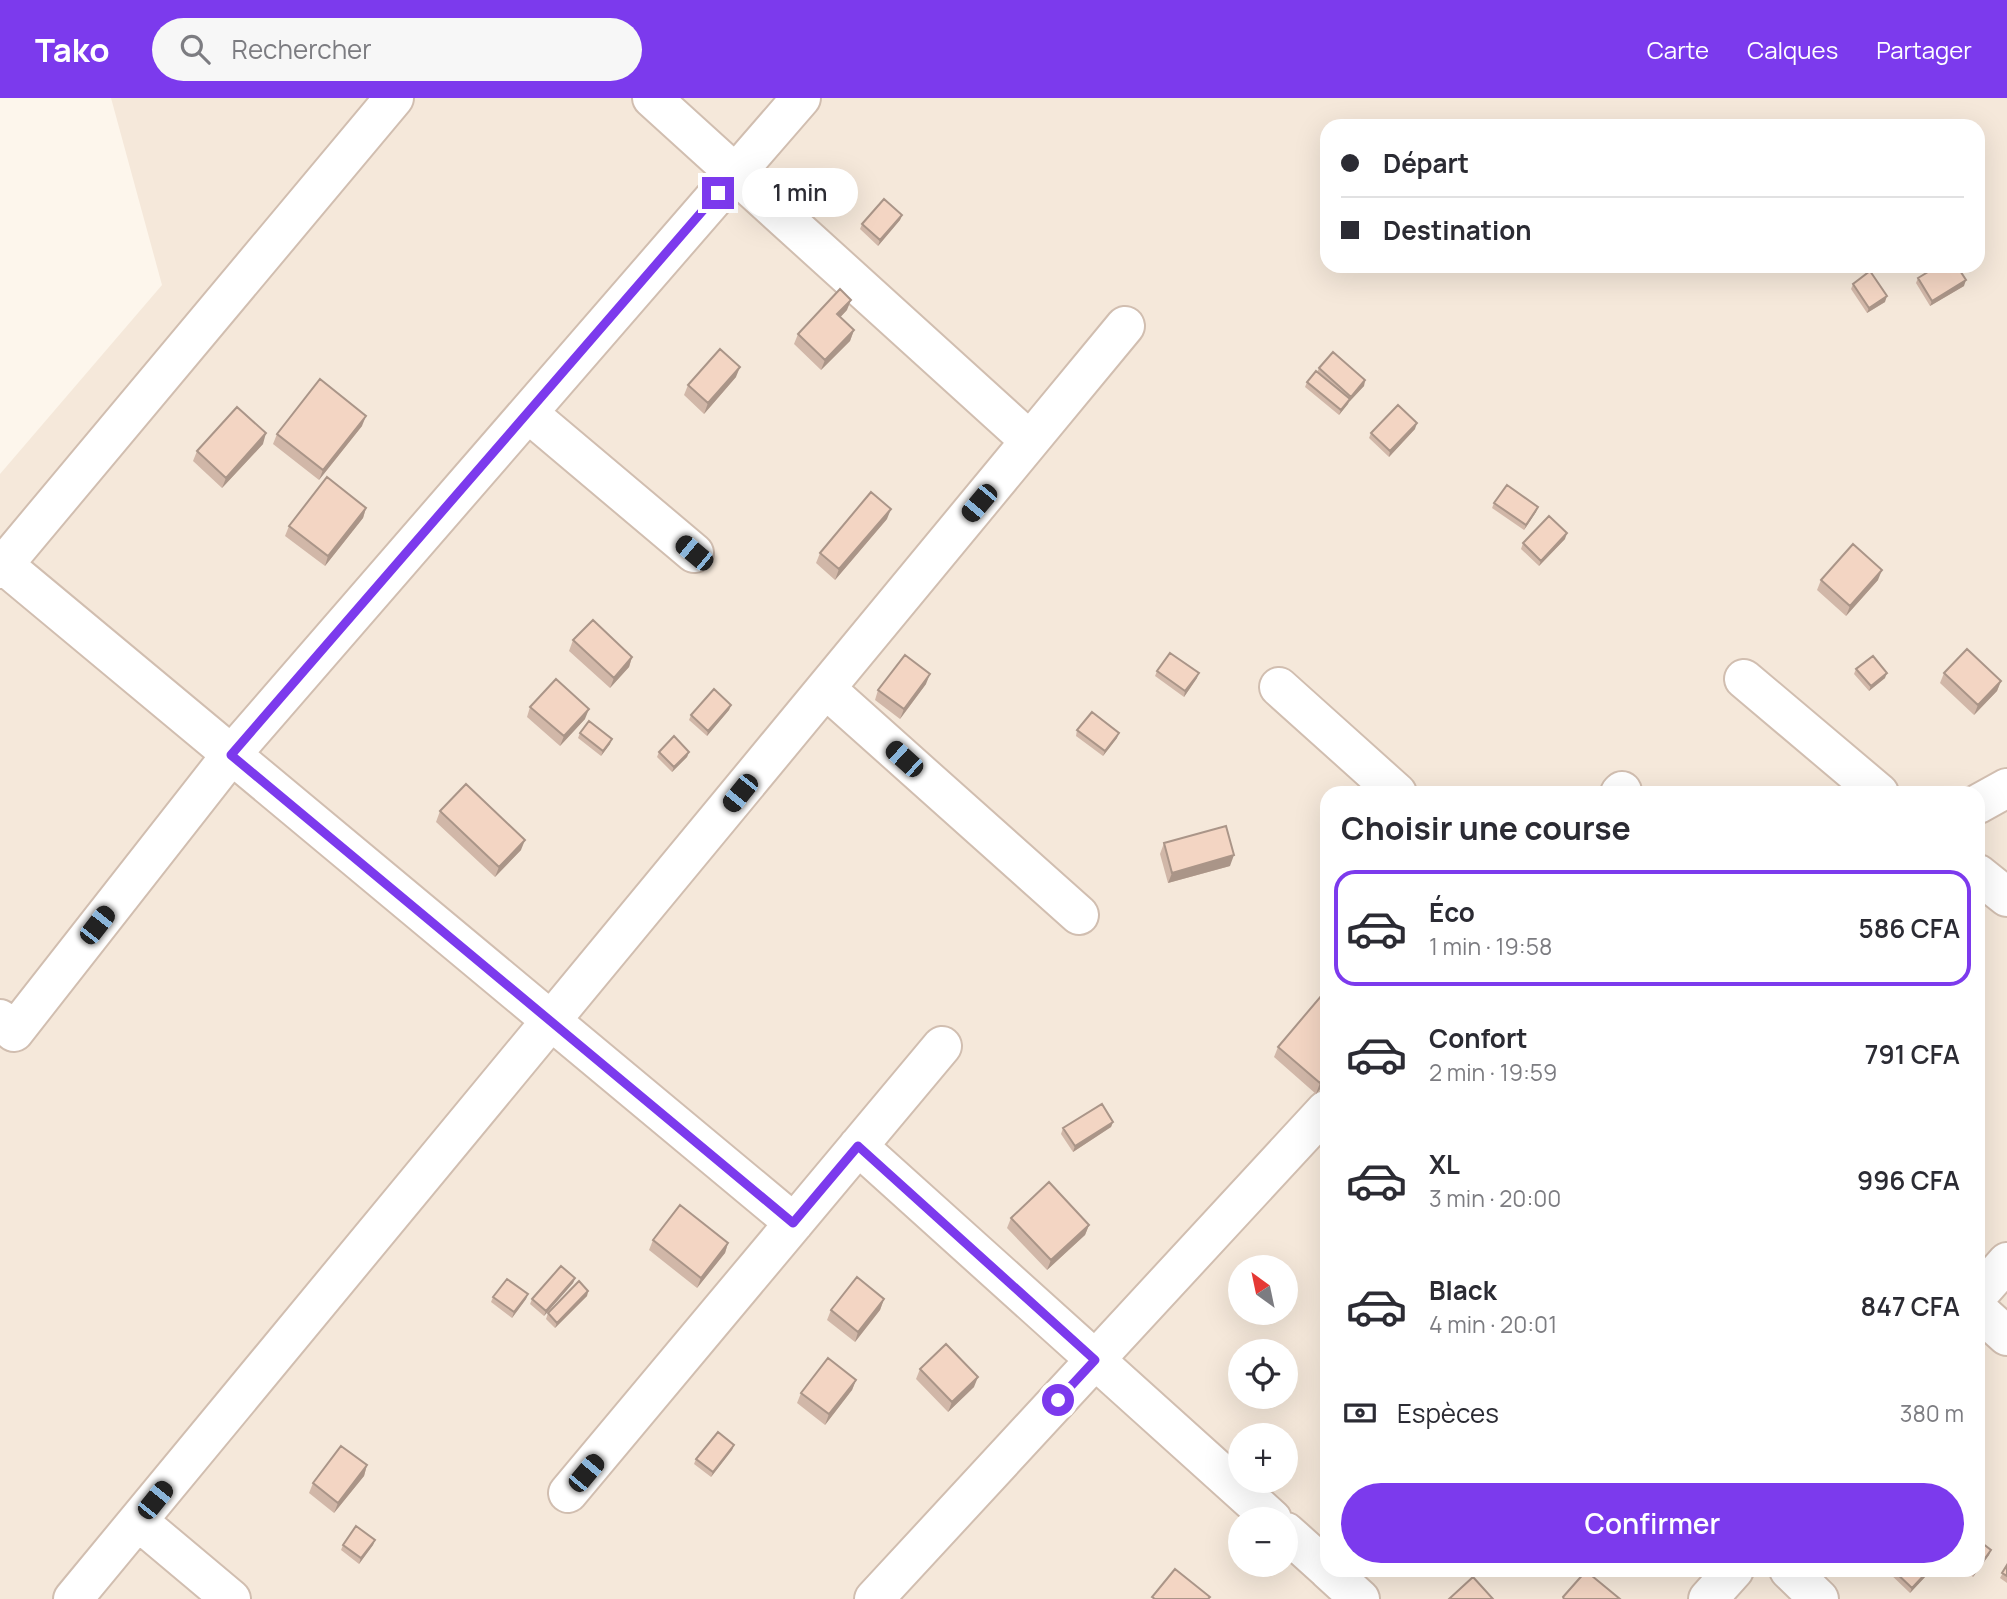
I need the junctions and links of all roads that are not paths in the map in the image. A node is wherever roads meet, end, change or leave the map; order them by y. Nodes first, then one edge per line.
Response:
1 (394, 98) edge
2 (652, 98) edge
3 (801, 98) edge
4 (735, 174) junction
5 (1125, 326) dead end
6 (528, 413) junction
7 (1030, 441) junction
8 (694, 553) dead end
9 (2, 567) edge
10 (1744, 679) dead end
11 (1279, 687) dead end
12 (826, 689) junction
13 (231, 755) junction
14 (1389, 786) edge
15 (1871, 786) edge
16 (2007, 788) edge
17 (1985, 800) edge
18 (1079, 915) dead end
19 (0, 1019) edge
20 (551, 1021) junction
21 (942, 1046) dead end
22 (1318, 1134) edge
23 (858, 1146) junction
24 (793, 1223) junction
25 (2007, 1262) edge
26 (1985, 1287) edge
27 (1985, 1316) edge
28 (2007, 1336) edge
29 (1095, 1360) junction
30 (568, 1493) dead end
31 (1259, 1507) edge
32 (138, 1521) junction
33 (1298, 1542) edge
34 (1320, 1559) edge
35 (1339, 1577) edge
36 (1728, 1577) edge
37 (1796, 1577) edge
38 (74, 1599) edge
39 (231, 1599) edge
40 (874, 1599) edge
41 (1360, 1599) edge
42 (1708, 1599) edge
43 (1819, 1599) edge

1 - 9 street
2 - 4 street
3 - 4 street
4 - 6 street
4 - 7 street
5 - 7 street
6 - 8 street
6 - 13 street
7 - 12 street
9 - 13 street
10 - 15 street
11 - 14 street
12 - 18 street
12 - 20 street
13 - 19 street
13 - 20 street
16 - 17 street
20 - 24 street
20 - 32 street
21 - 23 street
22 - 29 street
23 - 24 street
23 - 29 street
24 - 30 street
25 - 26 street
27 - 28 street
29 - 31 street
29 - 40 street
32 - 38 street
32 - 39 street
33 - 34 street
35 - 41 street
36 - 42 street
37 - 43 street

